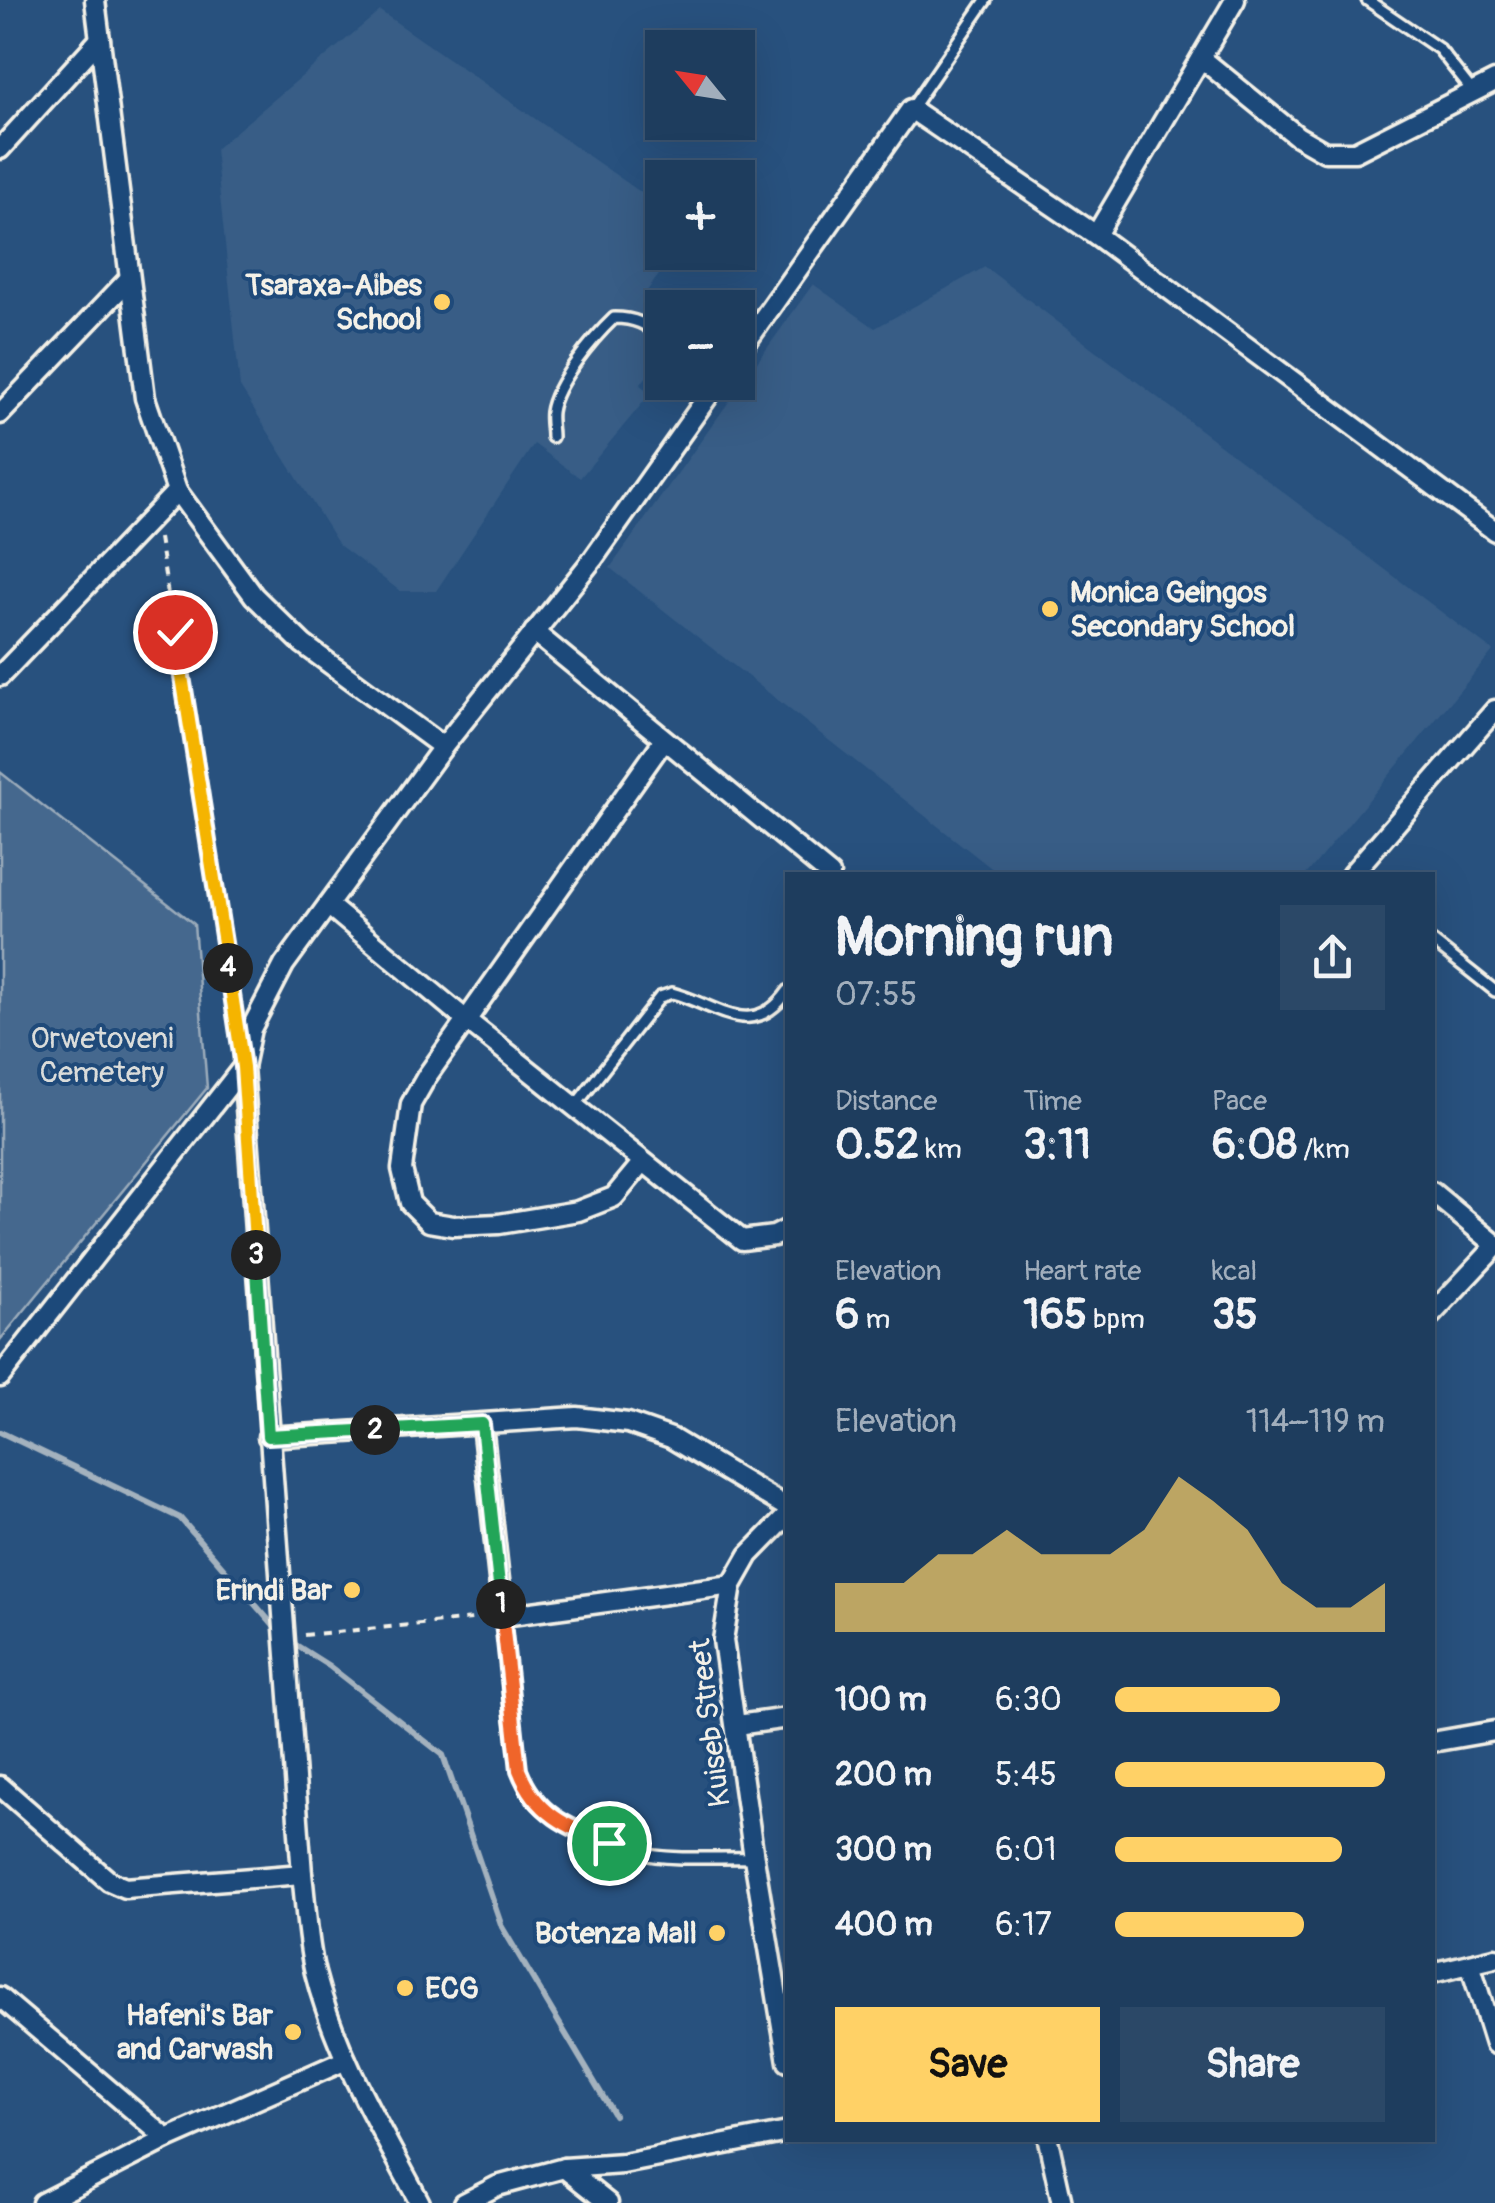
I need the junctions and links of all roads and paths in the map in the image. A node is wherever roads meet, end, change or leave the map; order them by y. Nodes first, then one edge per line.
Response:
1 (95, 0) edge
2 (986, 0) edge
3 (1235, 0) edge
4 (1367, 0) edge
5 (100, 39) junction
6 (1201, 58) junction
7 (1495, 80) edge
8 (1474, 92) junction
9 (911, 108) junction
10 (0, 148) edge
11 (1096, 236) junction
12 (128, 280) junction
13 (645, 323) edge
14 (755, 330) edge
15 (705, 400) edge
16 (0, 414) edge
17 (552, 437) dead end
18 (177, 490) junction
19 (154, 514) junction
20 (1495, 531) edge
21 (534, 632) junction
22 (0, 676) edge
23 (1495, 710) edge
24 (664, 740) junction
25 (443, 747) junction
26 (826, 872) edge
27 (1354, 872) edge
28 (328, 905) junction
29 (1435, 943) edge
30 (1495, 991) edge
31 (785, 994) edge
32 (466, 1020) junction
33 (238, 1031) dead end
34 (243, 1067) junction
35 (575, 1106) junction
36 (643, 1162) junction
37 (1435, 1195) edge
38 (785, 1230) edge
39 (1495, 1246) edge
40 (1435, 1311) edge
41 (0, 1376) edge
42 (482, 1424) junction
43 (268, 1436) junction
44 (785, 1510) edge
45 (785, 1515) edge
46 (732, 1584) junction
47 (502, 1616) junction
48 (284, 1637) junction
49 (785, 1718) edge
50 (736, 1725) junction
51 (1495, 1731) edge
52 (1435, 1739) edge
53 (0, 1786) edge
54 (754, 1858) junction
55 (302, 1874) junction
56 (1495, 1958) edge
57 (1470, 1964) junction
58 (1435, 1972) edge
59 (3, 2003) edge
60 (785, 2044) edge
61 (1495, 2044) edge
62 (346, 2060) junction
63 (785, 2133) edge
64 (168, 2139) junction
65 (1048, 2142) edge
66 (564, 2168) junction
67 (42, 2203) edge
68 (420, 2203) edge
69 (464, 2203) edge
70 (608, 2203) edge
71 (1062, 2203) edge

1 - 5 street
2 - 9 lane
3 - 6 street
4 - 8 lane
5 - 10 street
5 - 12 street
6 - 8 street
6 - 11 street
7 - 8 street
9 - 11 street
9 - 14 street
11 - 20 street
12 - 16 street
12 - 18 street
13 - 17 lane
15 - 21 street
18 - 19 street
18 - 25 street
19 - 22 street
19 - 33 path
21 - 24 street
21 - 25 street
23 - 27 street
24 - 26 street
24 - 32 street
25 - 28 street
28 - 32 street
28 - 34 street
29 - 30 lane
31 - 35 lane
32 - 35 street
32 - 36 street
34 - 41 street
34 - 43 street
35 - 36 street
36 - 38 street
37 - 39 street
39 - 40 street
42 - 43 street
42 - 44 street
42 - 47 street
43 - 48 street
45 - 46 street, Kuiseb Street
46 - 47 street
46 - 50 street, Kuiseb Street
47 - 48 path
47 - 54 lane
48 - 55 street
49 - 50 street
50 - 54 street, Kuiseb Street
51 - 52 street
53 - 55 street
54 - 60 street, Kuiseb Street
55 - 62 street
56 - 57 street
57 - 58 street
57 - 61 street
59 - 64 street
62 - 64 street
62 - 68 street
63 - 66 street
64 - 67 street
65 - 71 street
66 - 69 street
66 - 70 street

